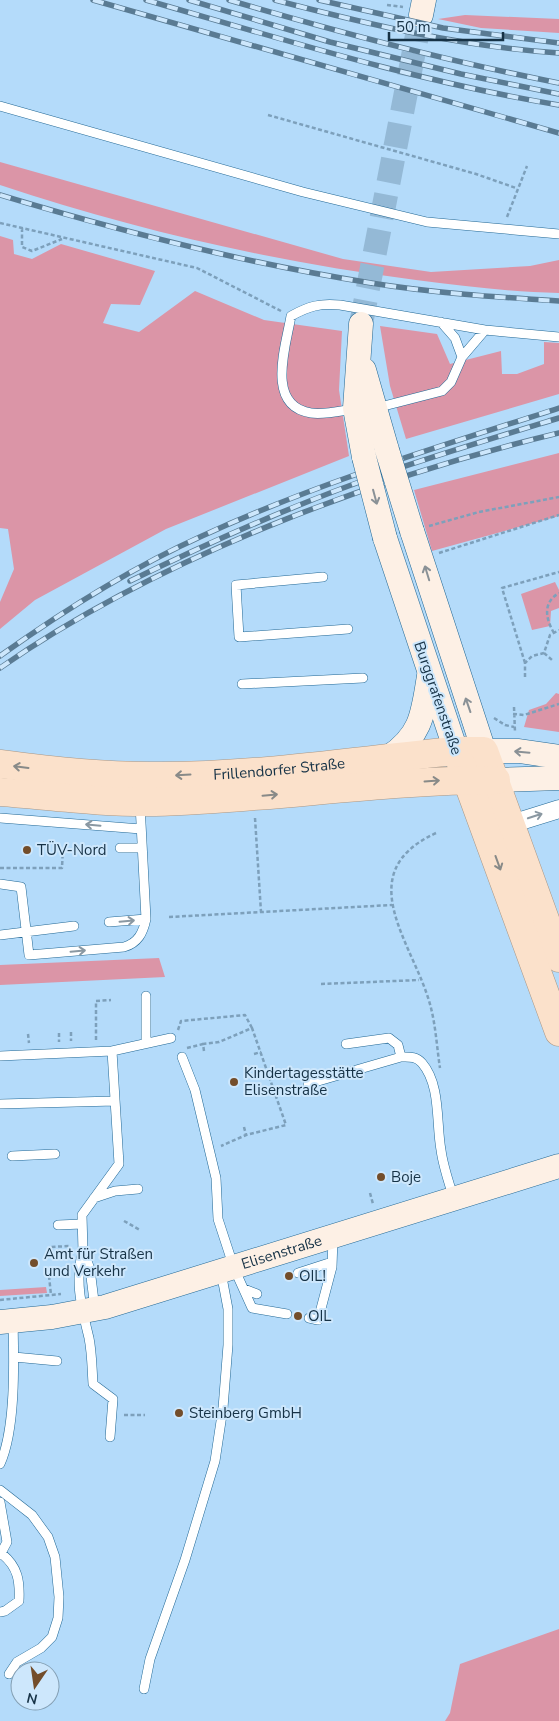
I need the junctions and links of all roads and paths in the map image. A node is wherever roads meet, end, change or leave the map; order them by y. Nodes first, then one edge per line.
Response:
1 (0, 106) edge
2 (268, 115) dead end
3 (527, 166) dead end
4 (516, 188) junction
5 (0, 222) edge
6 (22, 228) junction
7 (502, 230) junction
8 (559, 234) edge
9 (63, 238) junction
10 (291, 316) junction
11 (441, 322) junction
12 (361, 324) tunnel mouth
13 (486, 330) junction
14 (559, 337) edge
15 (462, 357) junction
16 (365, 408) junction
17 (559, 497) edge
18 (559, 515) edge
19 (412, 531) junction
20 (422, 557) junction
21 (559, 572) edge
22 (323, 578) dead end
23 (559, 594) edge
24 (348, 629) dead end
25 (559, 630) edge
26 (554, 633) junction
27 (544, 653) junction
28 (552, 660) dead end
29 (525, 663) junction
30 (429, 672) junction
31 (363, 678) dead end
32 (525, 678) dead end
33 (242, 684) dead end
34 (559, 704) edge
35 (513, 714) dead end
36 (456, 751) junction
37 (484, 751) junction
38 (389, 757) junction
39 (559, 757) edge
40 (0, 764) edge
41 (559, 778) edge
42 (467, 780) junction
43 (496, 780) junction
44 (139, 789) junction
45 (0, 792) edge
46 (254, 796) junction
47 (559, 808) edge
48 (0, 818) edge
49 (511, 824) junction
50 (141, 830) junction
51 (436, 833) dead end
52 (68, 847) dead end
53 (120, 848) dead end
54 (142, 848) junction
55 (0, 868) edge
56 (0, 884) edge
57 (392, 905) junction
58 (261, 912) junction
59 (169, 917) dead end
60 (146, 919) junction
61 (109, 922) dead end
62 (74, 926) dead end
63 (26, 932) junction
64 (1, 933) edge
65 (559, 958) edge
66 (420, 980) junction
67 (321, 984) dead end
68 (146, 996) dead end
69 (111, 1000) dead end
70 (252, 1028) junction
71 (96, 1030) dead end
72 (559, 1032) edge
73 (232, 1036) junction
74 (175, 1037) joint
75 (234, 1041) dead end
76 (219, 1042) junction
77 (146, 1043) junction
78 (346, 1044) dead end
79 (220, 1048) dead end
80 (112, 1051) junction
81 (204, 1051) dead end
82 (261, 1052) junction
83 (254, 1054) dead end
84 (0, 1056) edge
85 (182, 1057) dead end
86 (401, 1057) junction
87 (441, 1070) dead end
88 (270, 1074) junction
89 (263, 1076) dead end
90 (308, 1084) dead end
91 (278, 1098) junction
92 (272, 1099) dead end
93 (115, 1102) junction
94 (0, 1104) edge
95 (262, 1124) dead end
96 (244, 1128) dead end
97 (264, 1130) junction
98 (228, 1135) dead end
99 (246, 1135) junction
100 (231, 1141) junction
101 (208, 1152) junction
102 (55, 1154) dead end
103 (12, 1156) dead end
104 (559, 1166) edge
105 (138, 1189) dead end
106 (94, 1198) junction
107 (454, 1199) junction
108 (124, 1221) dead end
109 (82, 1224) junction
110 (58, 1225) dead end
111 (140, 1230) dead end
112 (332, 1238) junction
113 (83, 1248) junction
114 (61, 1252) dead end
115 (332, 1262) junction
116 (227, 1270) junction
117 (298, 1273) dead end
118 (49, 1276) dead end
119 (244, 1289) junction
120 (256, 1290) dead end
121 (51, 1295) dead end
122 (88, 1311) junction
123 (287, 1314) dead end
124 (309, 1318) dead end
125 (6, 1321) edge
126 (14, 1357) junction
127 (57, 1361) dead end
128 (113, 1415) junction
129 (145, 1415) dead end
130 (110, 1437) dead end
131 (0, 1464) edge
132 (0, 1492) edge
133 (0, 1502) edge
134 (1, 1555) edge
135 (0, 1612) edge
136 (19, 1661) edge
137 (144, 1689) dead end

1 - 7 lane
2 - 4 path
3 - 4 path
4 - 7 path
5 - 6 path
6 - 9 path
6 - 9 path
7 - 8 lane
9 - 10 path
10 - 11 lane
10 - 16 lane
11 - 13 lane
11 - 15 lane
12 - 16 main road, Burggrafenstraße
13 - 14 lane
13 - 15 lane
15 - 16 lane
16 - 19 main road, Burggrafenstraße, bridge
16 -> 30 main road, Burggrafenstraße, bridge
17 - 19 path
18 - 20 path
19 - 20 main road, Burggrafenstraße
37 -> 20 main road, Burggrafenstraße
21 - 29 path
22 - 24 lane
23 - 26 path
25 - 26 path
26 - 27 path
27 - 28 path
27 - 29 path
29 - 32 path
30 - 36 main road, Burggrafenstraße
30 - 38 main road
31 - 33 lane
34 - 35 path
36 - 37 main road, Frillendorfer Straße
36 - 38 main road, Frillendorfer Straße
36 - 42 main road, Burggrafenstraße
39 -> 37 main road, Frillendorfer Straße
37 - 43 main road, Burggrafenstraße
38 -> 44 main road, Frillendorfer Straße
44 -> 40 main road, Frillendorfer Straße
41 - 43 main road, Frillendorfer Straße
42 - 43 main road, Frillendorfer Straße
46 -> 42 main road, Frillendorfer Straße
42 -> 72 main road, Burggrafenstraße
43 - 49 main road, Burggrafenstraße
44 - 45 main road, Frillendorfer Straße
44 - 46 main road, Frillendorfer Straße
44 - 50 lane
46 - 58 path
49 -> 47 street
50 -> 48 lane
49 - 65 main road, Burggrafenstraße
50 - 54 lane
51 - 57 path
52 - 55 path
53 - 54 lane
54 - 60 lane
56 - 63 lane
57 - 58 path
57 - 66 path
58 - 59 path
61 -> 60 lane
63 -> 60 lane
62 - 63 lane
63 - 64 lane
66 - 67 path
66 - 87 path
68 - 77 lane
69 - 71 path
70 - 73 path
70 - 74 path
70 - 82 path
73 - 75 path
73 - 76 path
74 - 77 lane
76 - 79 path
76 - 81 path
77 - 80 lane
78 - 86 lane
80 - 84 lane
80 - 93 lane
82 - 83 path
82 - 88 path
85 - 101 lane
86 - 90 lane
86 - 107 lane
88 - 89 path
88 - 91 path
91 - 92 path
91 - 97 path
93 - 94 lane
93 - 106 lane
95 - 97 path
96 - 99 path
97 - 99 path
98 - 100 path
99 - 100 path
100 - 101 path
101 - 116 lane
102 - 103 lane
104 - 107 main road, Elisenstraße
105 - 106 lane
106 - 109 lane
107 - 112 main road, Elisenstraße
108 - 111 path
109 - 110 lane
109 - 113 lane
112 - 115 lane
112 - 116 main road, Elisenstraße
113 - 114 path
113 - 122 lane
113 - 122 lane
115 - 117 lane
115 - 124 lane
116 - 119 lane
116 - 122 main road, Elisenstraße
116 - 137 lane
118 - 121 path
119 - 120 lane
119 - 123 lane
122 - 125 main road, Elisenstraße
122 - 128 lane
125 - 126 lane
126 - 127 lane
126 - 131 lane
128 - 129 path
128 - 130 lane
132 - 136 lane
133 - 134 lane
134 - 135 lane

